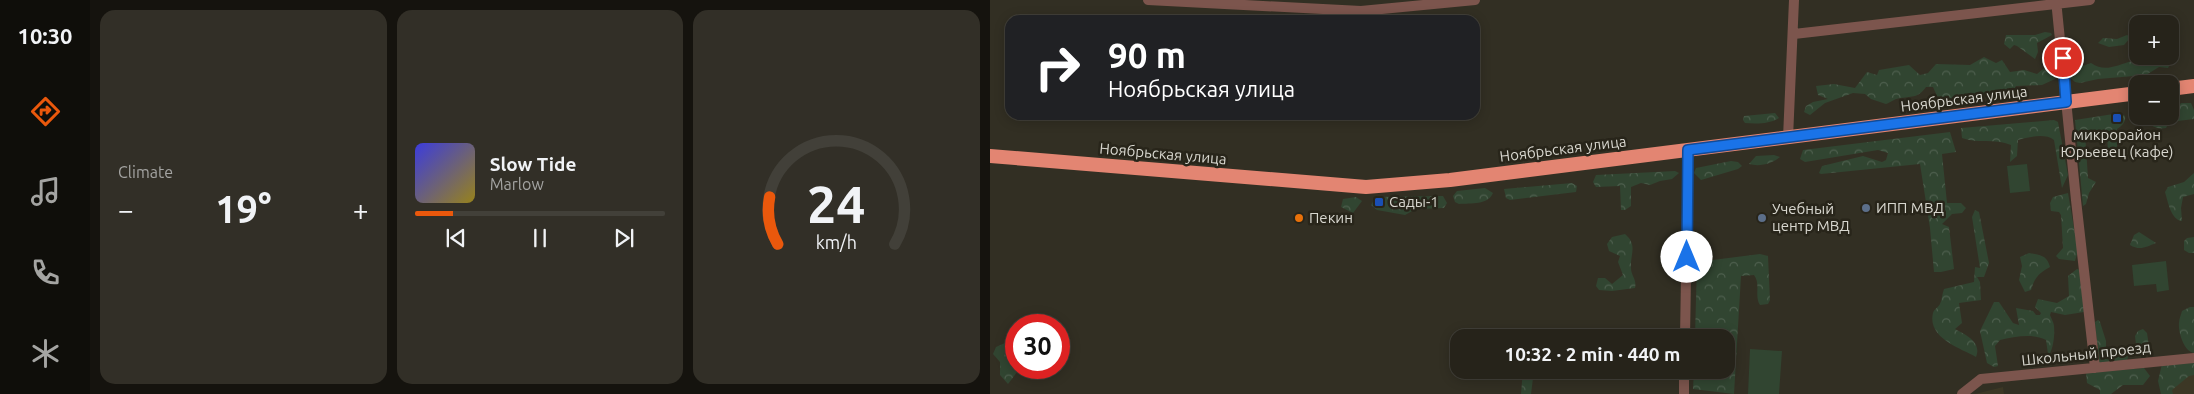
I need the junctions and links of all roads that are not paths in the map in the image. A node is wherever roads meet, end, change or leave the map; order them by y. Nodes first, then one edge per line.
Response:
1 (1148, 0) edge
2 (1475, 0) edge
3 (1794, 0) edge
4 (2090, 0) edge
5 (2057, 2) edge
6 (1794, 34) junction
7 (2194, 86) edge
8 (2179, 88) edge
9 (2129, 94) edge
10 (2066, 102) junction
11 (1788, 138) junction
12 (1688, 150) junction
13 (990, 156) edge
14 (1685, 329) edge
15 (2194, 358) edge
16 (2095, 368) junction
17 (1684, 379) edge
18 (1684, 394) edge
19 (1962, 394) edge

1 - 2 street
3 - 6 street
4 - 5 street
5 - 6 street
5 - 10 street
6 - 11 street
7 - 8 highway
9 - 10 highway, Ноябрьская улица
10 - 11 highway, Ноябрьская улица
10 - 16 street
11 - 12 highway, Ноябрьская улица
12 - 13 highway, Ноябрьская улица
12 - 14 street
15 - 16 street, Школьный проезд
16 - 19 street, Школьный проезд
17 - 18 street

